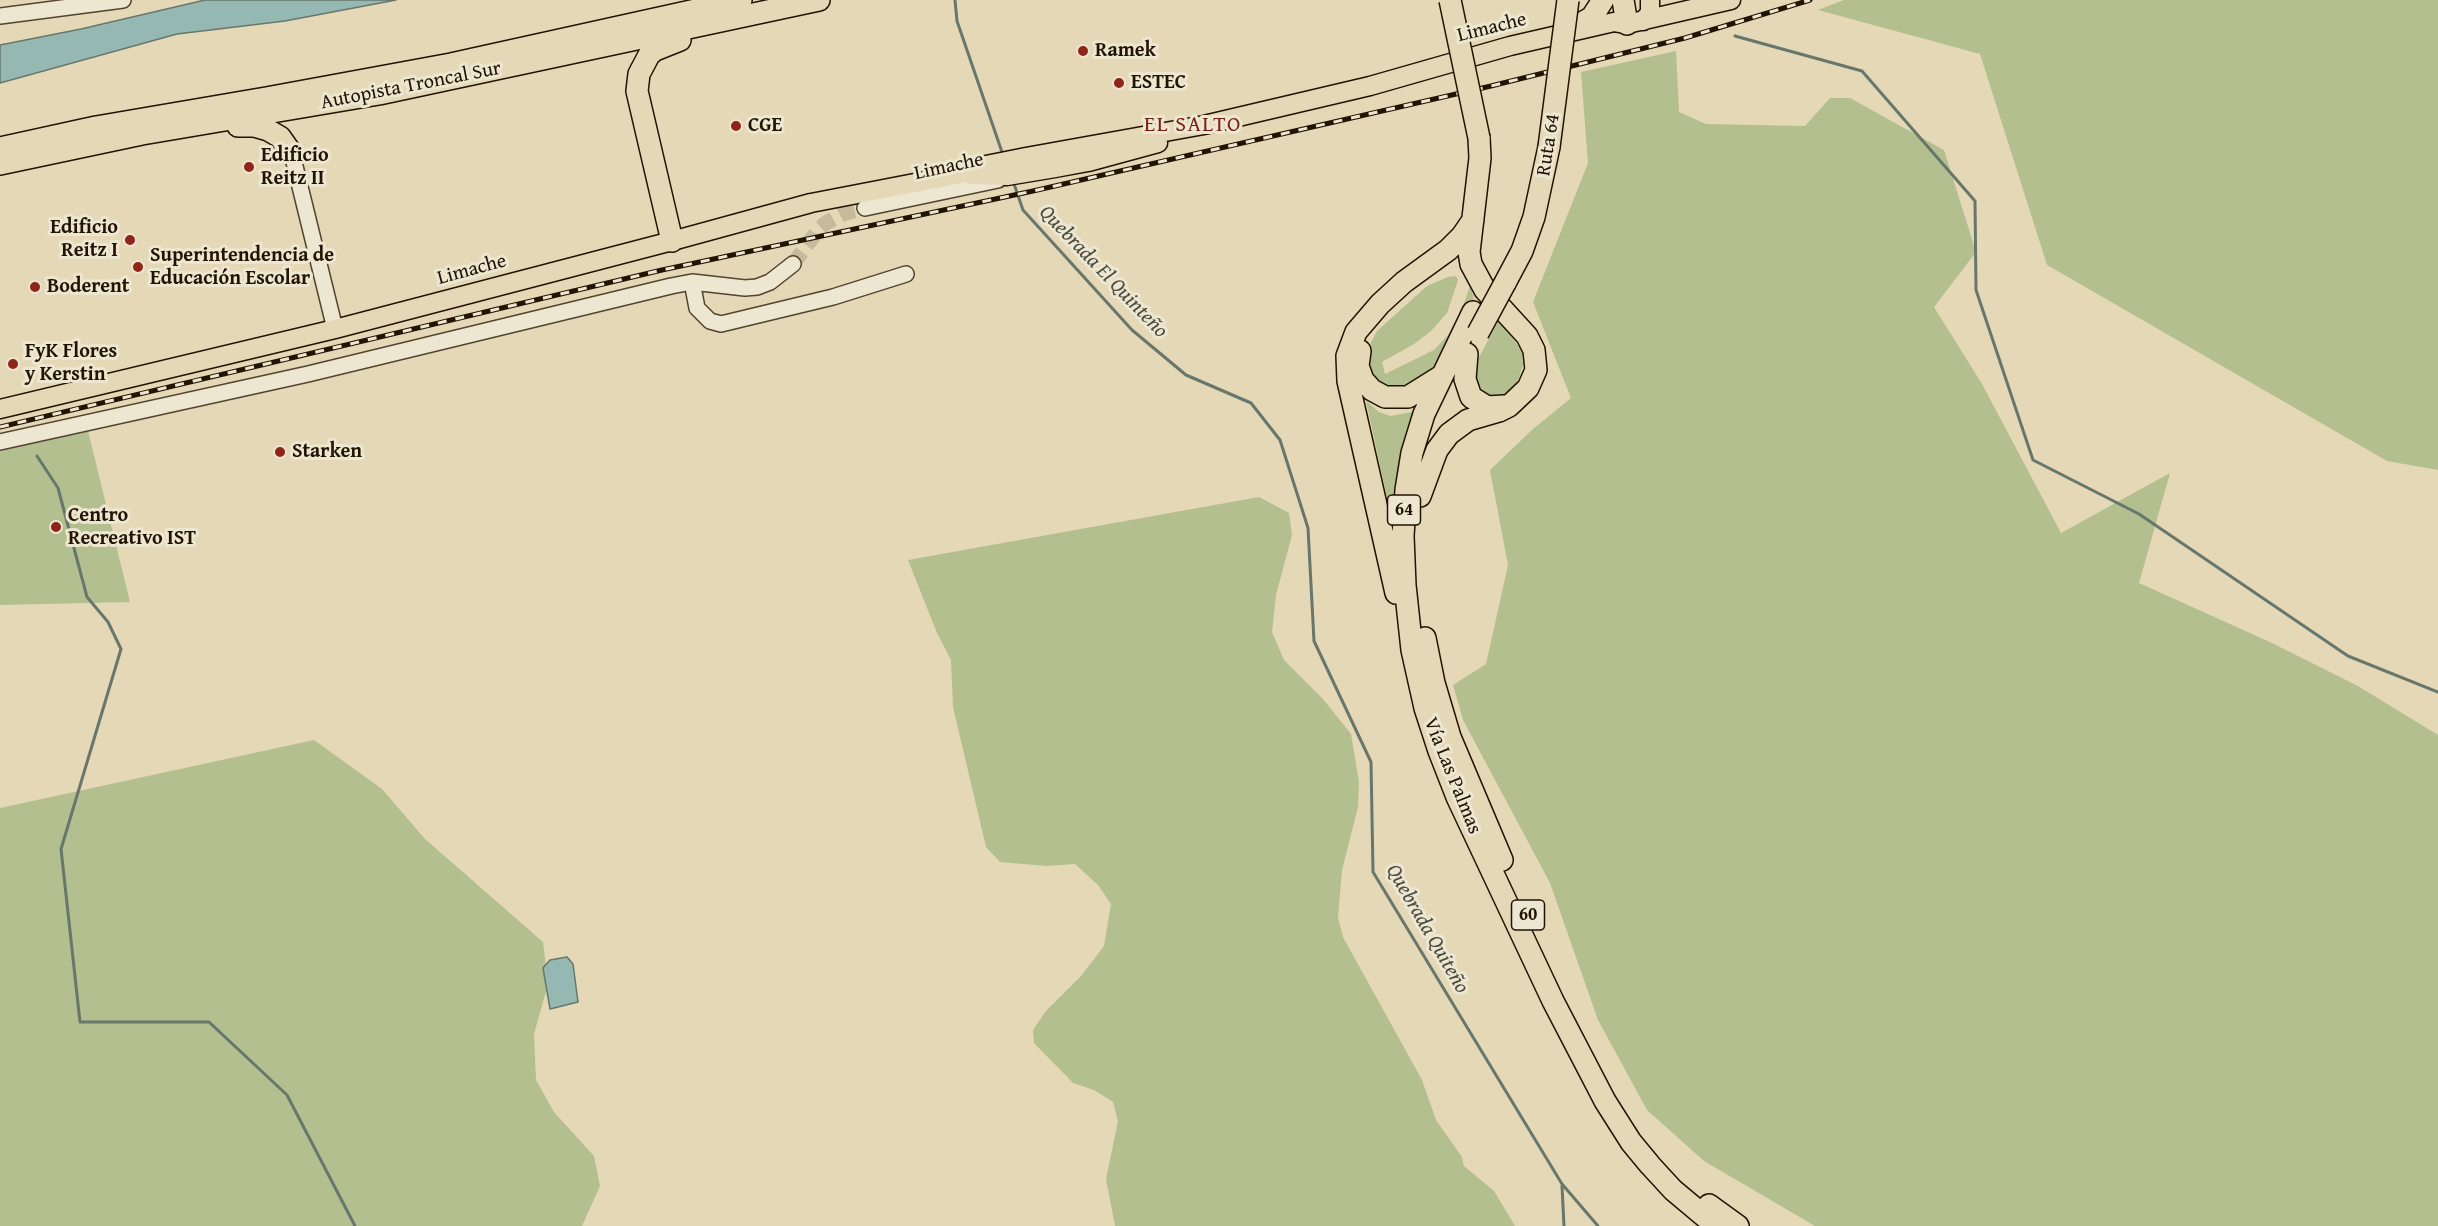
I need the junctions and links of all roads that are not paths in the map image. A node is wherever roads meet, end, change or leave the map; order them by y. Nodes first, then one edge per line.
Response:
1 (123, 0) edge
2 (741, 0) edge
3 (819, 0) edge
4 (1450, 0) edge
5 (1554, 0) edge
6 (1568, 0) edge
7 (1623, 0) edge
8 (1650, 0) edge
9 (1731, 0) edge
10 (1604, 2) edge
11 (0, 16) edge
12 (1635, 22) junction
13 (711, 25) junction
14 (1563, 34) junction
15 (1370, 86) junction
16 (192, 126) junction
17 (1542, 146) junction
18 (0, 148) edge
19 (292, 154) joint
20 (0, 164) edge
21 (997, 174) junction
22 (865, 208) tunnel mouth
23 (1473, 220) junction
24 (672, 241) junction
25 (793, 264) tunnel mouth
26 (1486, 269) junction
27 (906, 274) dead end
28 (692, 282) junction
29 (335, 329) junction
30 (1467, 354) junction
31 (1440, 376) junction
32 (1513, 403) junction
33 (0, 409) edge
34 (3, 441) edge
35 (1419, 496) junction
36 (1412, 650) junction
37 (1716, 1226) edge
38 (1738, 1226) edge

1 - 11 street
2 - 18 highway, Autopista Troncal Sur
3 - 13 highway, Autopista Troncal Sur
4 - 23 highway, bridge
5 - 17 highway, Ruta 64 / 64
6 - 17 highway, Ruta 64 / 64, bridge
7 - 12 highway
8 - 12 main road
9 - 12 main road, Limache
10 - 14 highway
12 - 14 main road, Limache
12 - 15 main road, Limache
13 - 16 highway, Autopista Troncal Sur
13 - 24 highway
14 - 15 main road, Limache
15 - 21 main road, Limache
16 - 19 highway
16 - 20 highway, Autopista Troncal Sur
17 - 26 highway, Ruta 64 / 64
19 - 29 street
21 - 22 street, Limache
21 - 24 main road, Limache
23 - 26 highway
23 - 36 highway
24 - 29 main road, Limache
25 - 28 street
26 - 30 highway, Vía Las Palmas / 64, bridge
26 - 31 highway, Vía Las Palmas / 64
26 - 31 highway
26 - 32 highway
27 - 28 street
28 - 34 street
29 - 33 main road, Limache
30 - 32 highway
30 - 35 highway, Vía Las Palmas / 64
31 - 36 highway, Vía Las Palmas / 64
32 - 35 highway
35 - 38 highway, Vía Las Palmas / 60
36 - 37 highway, Vía Las Palmas / 60

